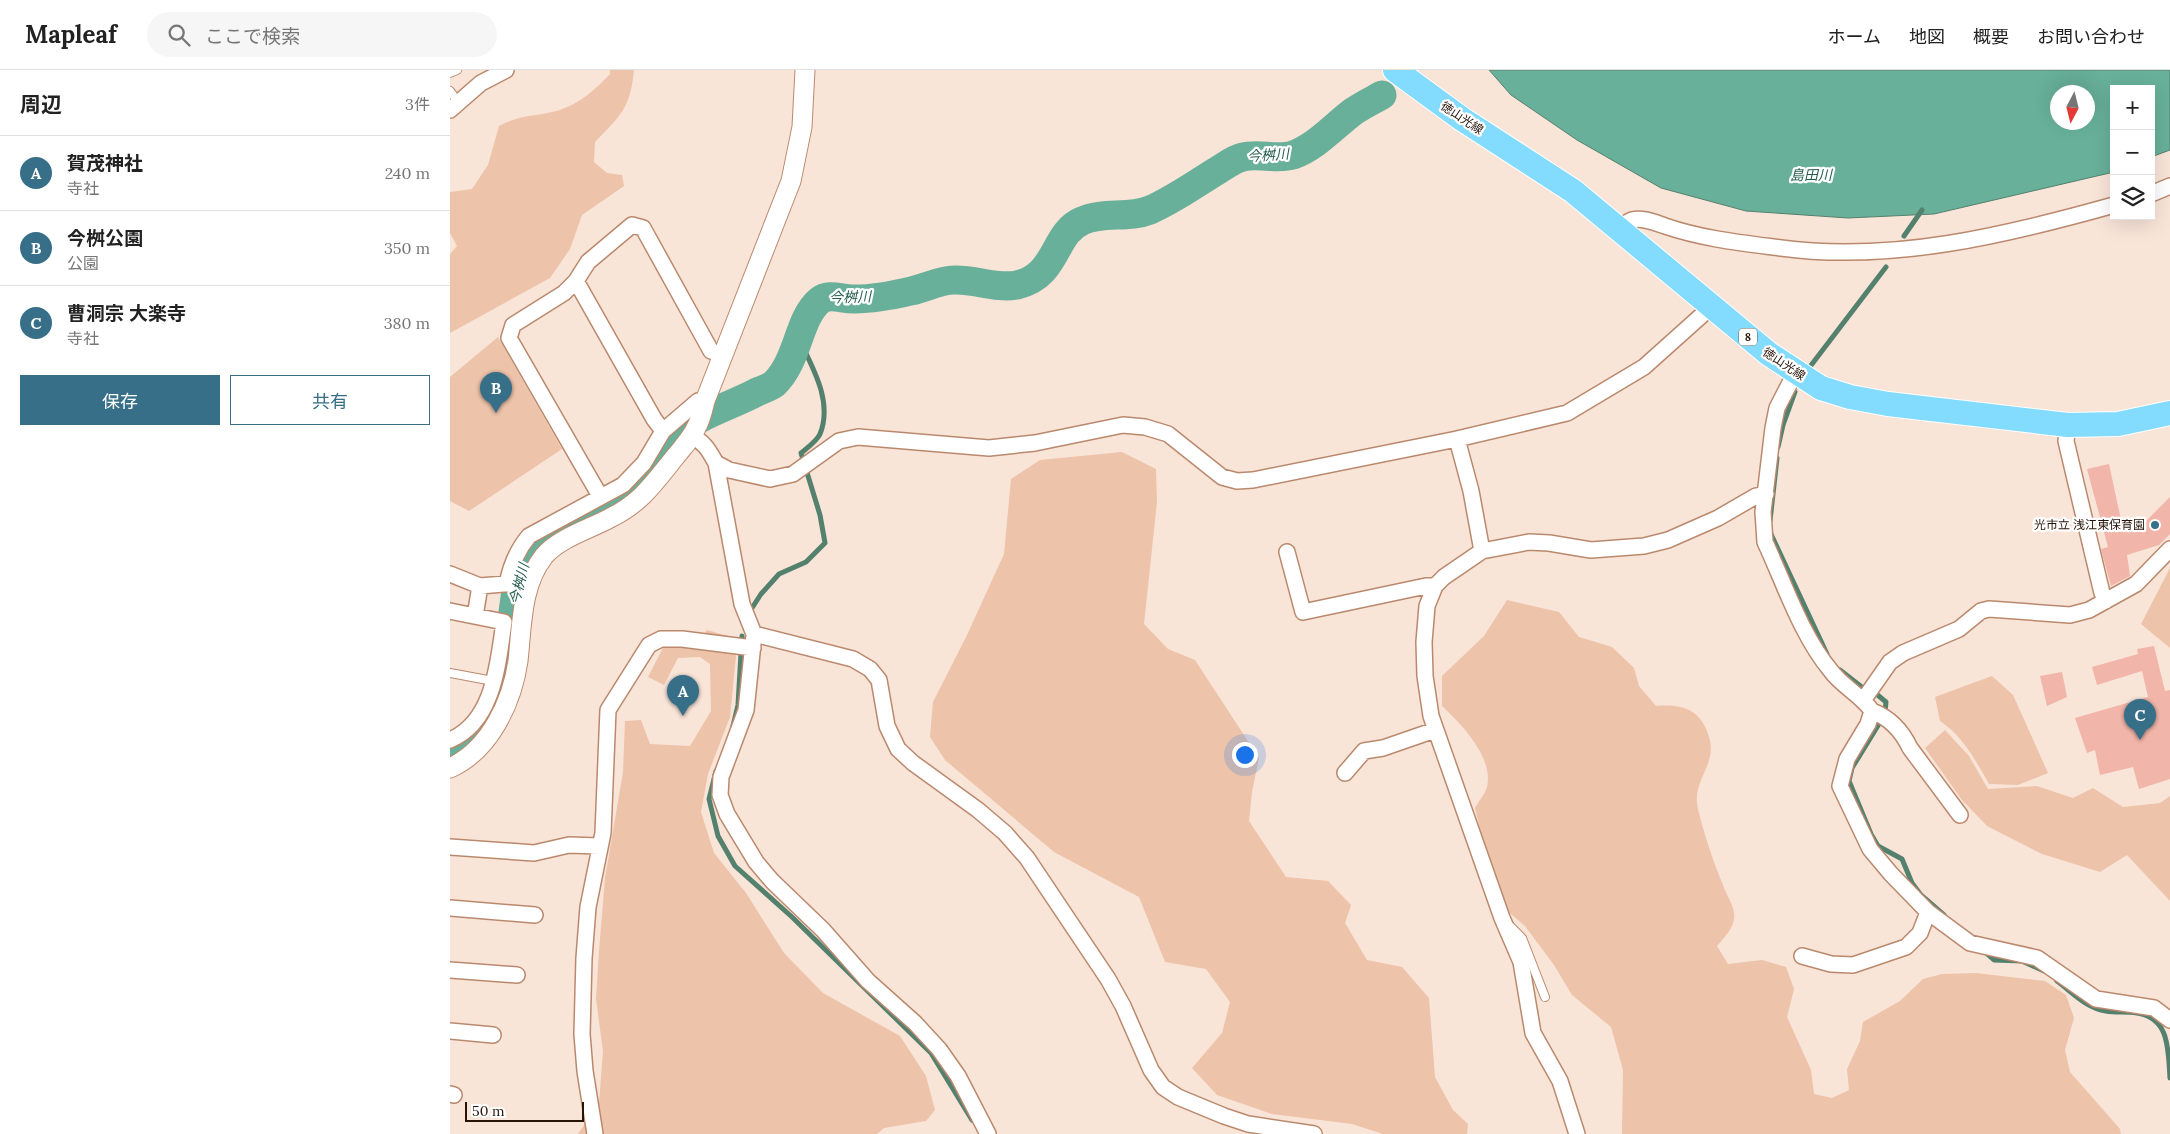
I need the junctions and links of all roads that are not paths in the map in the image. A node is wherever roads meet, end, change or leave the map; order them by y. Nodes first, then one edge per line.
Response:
1 (457, 70) edge
2 (506, 70) edge
3 (805, 70) edge
4 (1395, 70) edge
5 (450, 73) edge
6 (453, 101) edge
7 (2170, 186) edge
8 (2155, 192) edge
9 (2110, 206) edge
10 (1619, 228) junction
11 (576, 281) junction
12 (1711, 307) junction
13 (724, 355) junction
14 (1796, 373) junction
15 (705, 401) junction
16 (2170, 413) edge
17 (2068, 425) junction
18 (663, 431) junction
19 (692, 437) junction
20 (1457, 439) junction
21 (716, 463) junction
22 (1766, 494) junction
23 (600, 496) junction
24 (2170, 550) edge
25 (1482, 551) junction
26 (1287, 552) dead end
27 (450, 574) edge
28 (507, 584) junction
29 (480, 586) junction
30 (529, 586) junction
31 (1436, 586) junction
32 (2106, 601) junction
33 (450, 611) edge
34 (475, 616) junction
35 (753, 641) junction
36 (450, 673) edge
37 (493, 681) junction
38 (1868, 705) junction
39 (1435, 730) junction
40 (450, 740) edge
41 (450, 768) edge
42 (1345, 773) dead end
43 (1960, 816) dead end
44 (599, 846) junction
45 (450, 847) edge
46 (450, 908) edge
47 (1928, 912) junction
48 (536, 915) dead end
49 (1502, 918) junction
50 (1802, 956) dead end
51 (450, 970) edge
52 (517, 974) dead end
53 (1545, 998) dead end
54 (2170, 1020) edge
55 (450, 1031) edge
56 (493, 1035) dead end
57 (595, 1134) edge
58 (988, 1134) edge
59 (1314, 1134) edge
60 (1577, 1134) edge

1 - 5 lane
2 - 6 street
3 - 13 street
4 - 10 main road, 徳山光線 / 8
7 - 8 street
9 - 10 street
10 - 12 main road, 徳山光線 / 8
11 - 13 street
11 - 18 street
11 - 23 street
12 - 14 main road, 徳山光線 / 8
12 - 20 street
13 - 15 street
14 - 17 main road, 徳山光線 / 8
14 - 22 street
15 - 18 street
15 - 19 street
16 - 17 main road, 徳山光線 / 8
17 - 32 street
18 - 23 street
19 - 21 street
19 - 30 street
20 - 21 street
20 - 25 street
21 - 35 street
22 - 25 street
22 - 38 street
23 - 28 street
24 - 32 street
25 - 31 street
26 - 31 street
27 - 29 street
28 - 29 street
28 - 30 street
29 - 34 street
30 - 41 street
31 - 39 street
32 - 38 street
33 - 34 street
34 - 37 street
35 - 44 street
35 - 58 street
35 - 59 street
36 - 37 lane
37 - 40 street
38 - 43 street
38 - 47 street
39 - 42 street
39 - 49 street
44 - 45 street
44 - 57 street
46 - 48 street
47 - 50 street
47 - 54 street
49 - 53 lane
49 - 60 street
51 - 52 street
55 - 56 street

